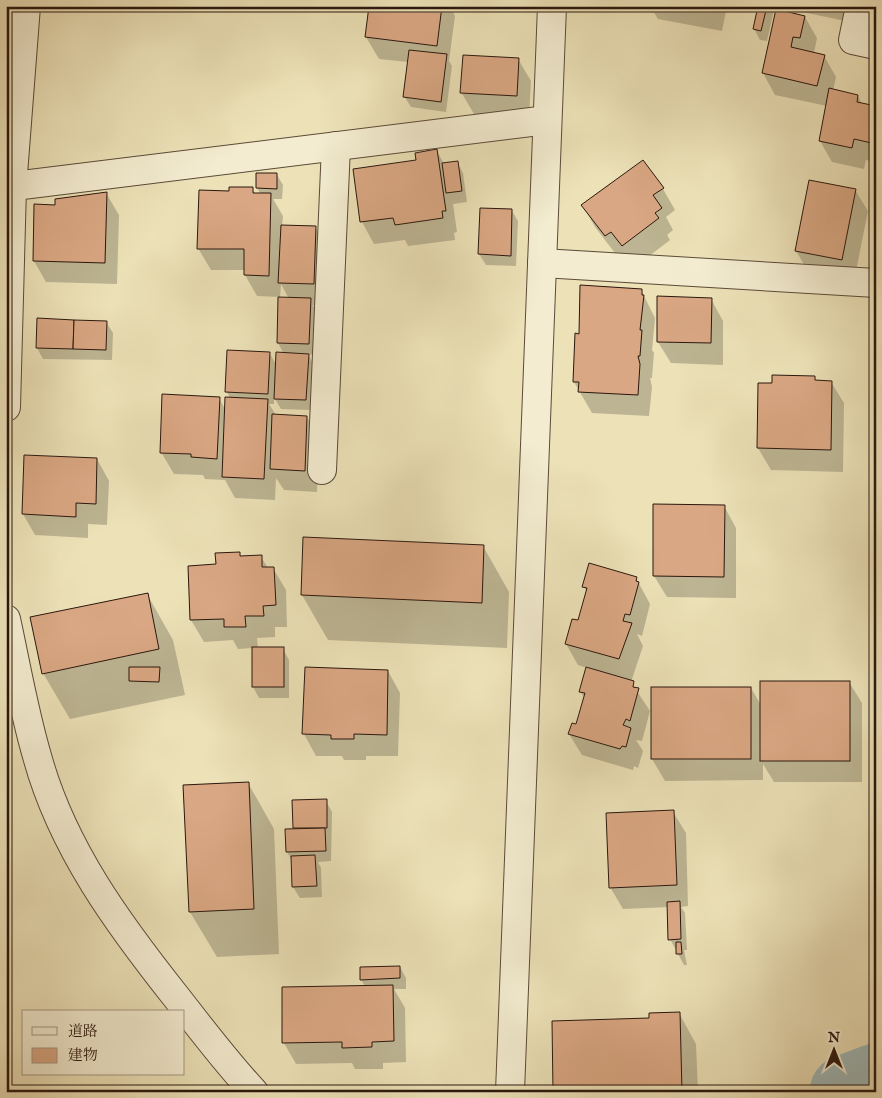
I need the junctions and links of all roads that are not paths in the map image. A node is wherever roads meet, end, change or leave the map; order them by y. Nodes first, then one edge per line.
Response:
1 (26, 6) edge
2 (552, 6) edge
3 (860, 6) edge
4 (876, 45) edge
5 (547, 120) junction
6 (336, 146) junction
7 (9, 187) edge
8 (542, 263) junction
9 (876, 283) edge
10 (6, 407) edge
11 (322, 470) dead end
12 (6, 619) edge
13 (254, 1092) edge
14 (510, 1092) edge

1 - 7 street
2 - 5 street
3 - 4 street
5 - 6 street
5 - 8 street
6 - 7 street
6 - 11 street
7 - 10 street
8 - 9 street
8 - 14 street
12 - 13 street

